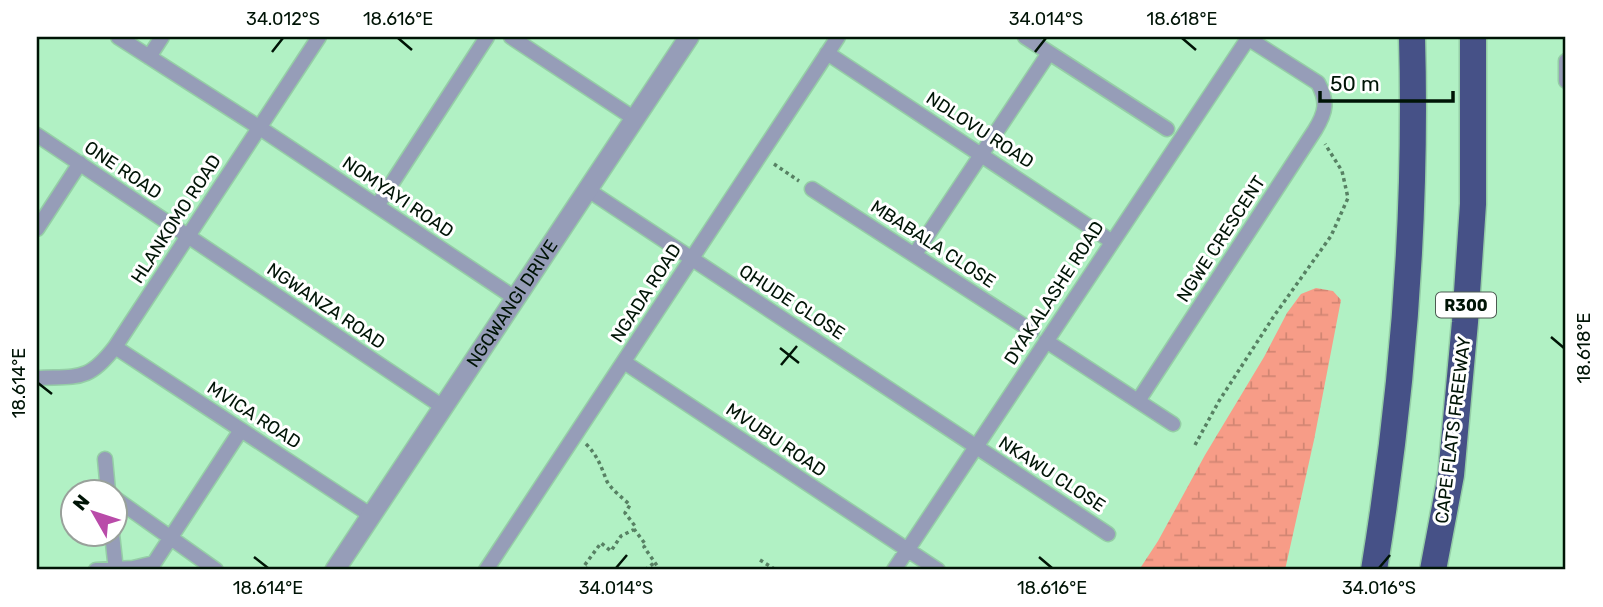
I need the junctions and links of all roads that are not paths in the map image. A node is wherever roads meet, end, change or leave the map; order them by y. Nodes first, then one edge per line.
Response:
1 (118, 37) edge
2 (162, 37) edge
3 (319, 37) edge
4 (487, 37) edge
5 (511, 37) edge
6 (689, 37) edge
7 (838, 37) edge
8 (1025, 37) edge
9 (1248, 37) edge
10 (1412, 37) edge
11 (1473, 37) edge
12 (827, 52) junction
13 (1049, 52) junction
14 (149, 57) junction
15 (1566, 61) edge
16 (1566, 81) edge
17 (635, 119) junction
18 (260, 128) junction
19 (1167, 129) dead end
20 (37, 135) edge
21 (982, 154) junction
22 (80, 163) junction
23 (812, 189) road end
24 (588, 190) junction
25 (377, 206) junction
26 (37, 229) edge
27 (188, 236) junction
28 (1111, 241) junction
29 (915, 254) junction
30 (691, 258) junction
31 (515, 298) junction
32 (1032, 331) dead end
33 (1046, 341) junction
34 (115, 347) junction
35 (624, 362) junction
36 (37, 378) edge
37 (1138, 401) junction
38 (443, 407) junction
39 (1173, 424) dead end
40 (241, 430) junction
41 (976, 447) junction
42 (105, 459) dead end
43 (107, 477) edge
44 (130, 509) edge
45 (372, 516) junction
46 (1108, 534) dead end
47 (171, 538) junction
48 (114, 548) edge
49 (907, 550) junction
50 (96, 570) edge
51 (116, 570) edge
52 (216, 570) edge
53 (335, 570) edge
54 (486, 570) edge
55 (894, 570) edge
56 (938, 570) edge
57 (1374, 570) edge
58 (1433, 570) edge

1 - 14 street, NOMYAYI ROAD
2 - 14 street
3 - 18 street, HLANKOMO ROAD
4 - 25 street
5 - 17 street
6 - 17 street, NGQWANGI DRIVE
7 - 12 street, NGADA ROAD
8 - 13 street
9 - 28 street, DYAKALASHE ROAD
9 - 37 street, NGWE CRESCENT
10 - 57 highway
11 - 58 highway, CAPE FLATS FREEWAY / R300
12 - 21 street, NDLOVU ROAD
12 - 30 street, NGADA ROAD
13 - 19 street
13 - 21 street
14 - 18 street, NOMYAYI ROAD
15 - 16 street
17 - 24 street, NGQWANGI DRIVE
18 - 25 street, NOMYAYI ROAD
18 - 27 street, HLANKOMO ROAD
20 - 22 street, ONE ROAD
21 - 28 street, NDLOVU ROAD
21 - 29 street
22 - 26 street
22 - 27 street, ONE ROAD
23 - 29 street, MBABALA CLOSE
24 - 30 street, QHUDE CLOSE
24 - 31 street, NGQWANGI DRIVE
25 - 31 street, NOMYAYI ROAD
27 - 34 street, HLANKOMO ROAD
27 - 38 street, NGWANZA ROAD
28 - 33 street, DYAKALASHE ROAD
29 - 32 street, MBABALA CLOSE
30 - 35 street, NGADA ROAD
30 - 41 street, QHUDE CLOSE
31 - 38 street, NGQWANGI DRIVE
33 - 37 street
33 - 41 street, DYAKALASHE ROAD
34 - 36 street, HLANKOMO ROAD
34 - 40 street, MVICA ROAD
35 - 49 street, MVUBU ROAD
35 - 54 street, NGADA ROAD
37 - 39 street
38 - 45 street, NGQWANGI DRIVE
40 - 45 street, MVICA ROAD
40 - 47 street
41 - 46 street, NKAWU CLOSE
41 - 49 street, DYAKALASHE ROAD
42 - 43 street
44 - 47 street
45 - 53 street, NGQWANGI DRIVE
47 - 51 street
47 - 52 street
48 - 51 street
49 - 55 street, DYAKALASHE ROAD
49 - 56 street, MVUBU ROAD
50 - 51 street

